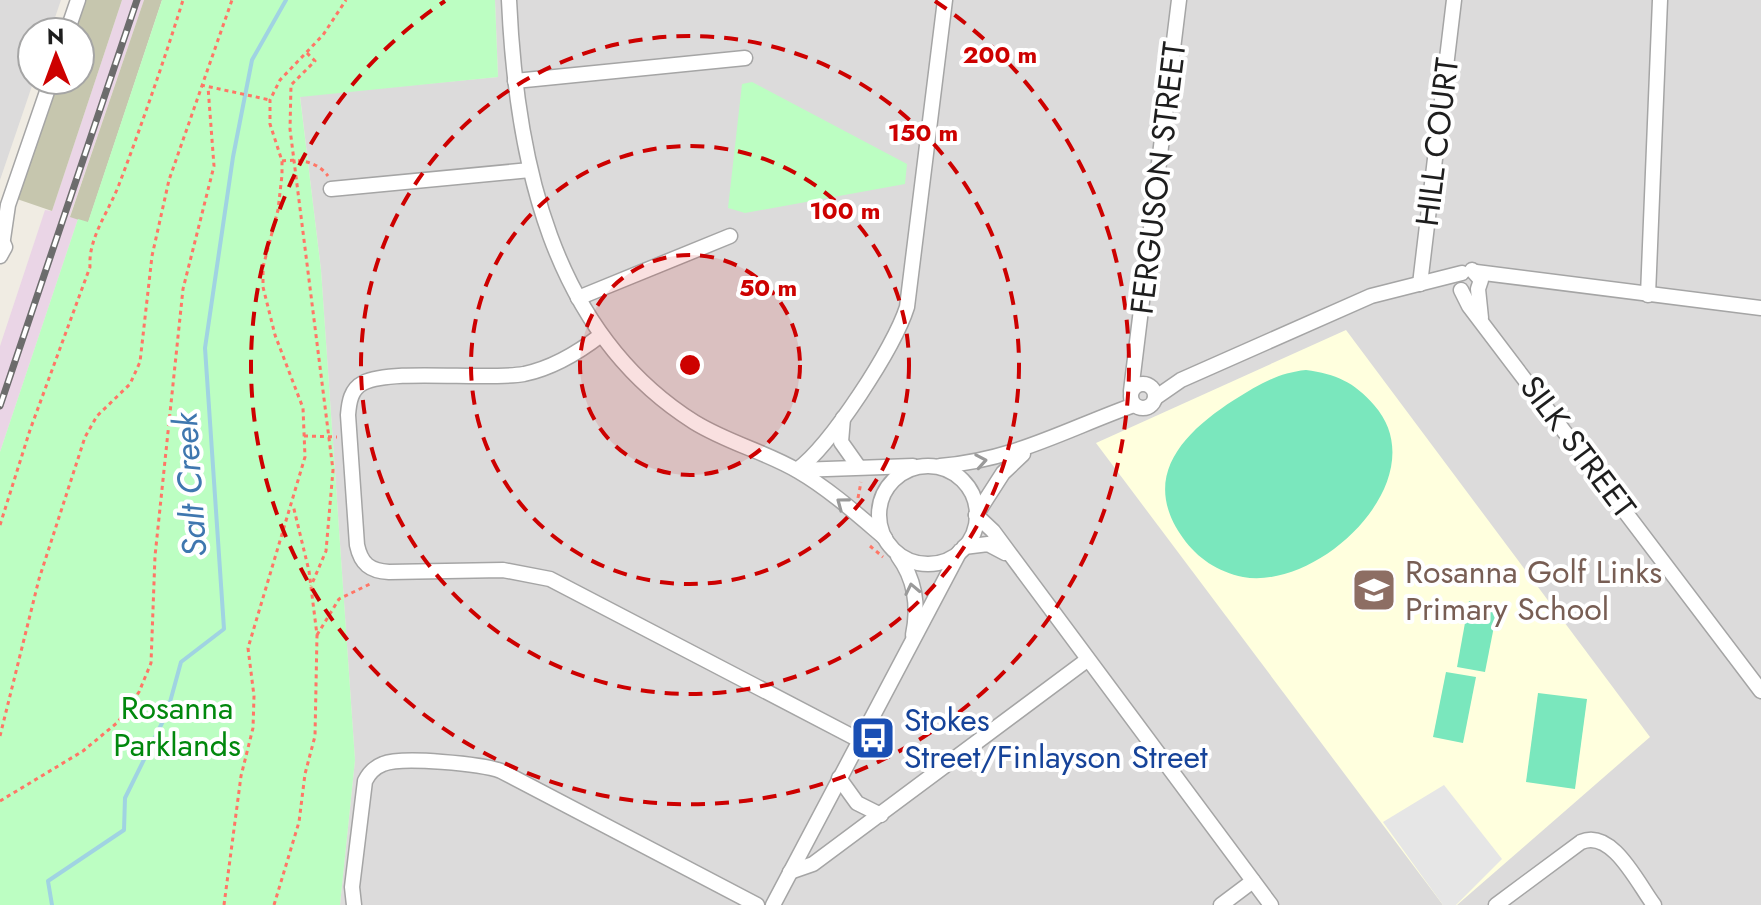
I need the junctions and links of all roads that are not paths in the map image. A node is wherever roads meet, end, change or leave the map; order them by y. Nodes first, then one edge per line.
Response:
1 (509, 0) edge
2 (945, 0) edge
3 (1179, 0) edge
4 (1454, 0) edge
5 (1660, 0) edge
6 (745, 58) dead end
7 (515, 81) junction
8 (45, 96) edge
9 (530, 170) junction
10 (331, 189) road end
11 (4, 212) edge
12 (730, 236) dead end
13 (1, 238) edge
14 (0, 256) edge
15 (1469, 283) junction
16 (1420, 284) junction
17 (1648, 295) junction
18 (578, 298) junction
19 (1761, 308) edge
20 (601, 335) junction
21 (1137, 355) junction
22 (1150, 389) junction
23 (1132, 397) junction
24 (844, 414) junction
25 (1029, 449) junction
26 (858, 466) junction
27 (928, 466) junction
28 (797, 470) junction
29 (976, 515) junction
30 (887, 541) junction
31 (962, 549) junction
32 (1014, 562) junction
33 (912, 639) junction
34 (1087, 660) junction
35 (1761, 691) edge
36 (859, 740) junction
37 (839, 778) junction
38 (881, 815) junction
39 (790, 872) junction
40 (1253, 881) junction
41 (354, 905) edge
42 (757, 905) edge
43 (773, 905) edge
44 (1221, 905) edge
45 (1271, 905) edge
46 (1496, 905) edge
47 (1654, 905) edge

1 - 7 street
2 - 24 street
3 - 21 street, FERGUSON STREET
4 - 16 street, HILL COURT
5 - 17 street
6 - 7 street
7 - 9 street
8 - 11 street
9 - 10 street
9 - 18 street
11 - 13 street
12 - 18 street
13 - 14 street
15 - 16 street
15 - 17 street
15 - 35 street, SILK STREET
16 - 22 street
17 - 19 street
18 - 20 street
20 - 28 street
20 - 36 street
21 - 22 street, FERGUSON STREET
21 - 23 street, FERGUSON STREET
22 - 23 street
22 - 23 street
23 - 25 street
24 - 26 street
24 - 28 street
27 -> 25 street
25 - 29 street
26 - 27 street
26 - 28 street
27 - 29 street
27 - 30 street
30 -> 28 street
29 - 31 street
29 - 32 street
30 - 31 street
33 -> 30 street
31 - 32 street
31 - 33 street
32 - 34 street
33 - 36 street
34 - 38 street
34 - 40 street
36 - 37 street
37 - 38 street
37 - 39 street
38 - 39 street
39 - 43 street
40 - 44 street
40 - 45 street
41 - 42 street
46 - 47 street

